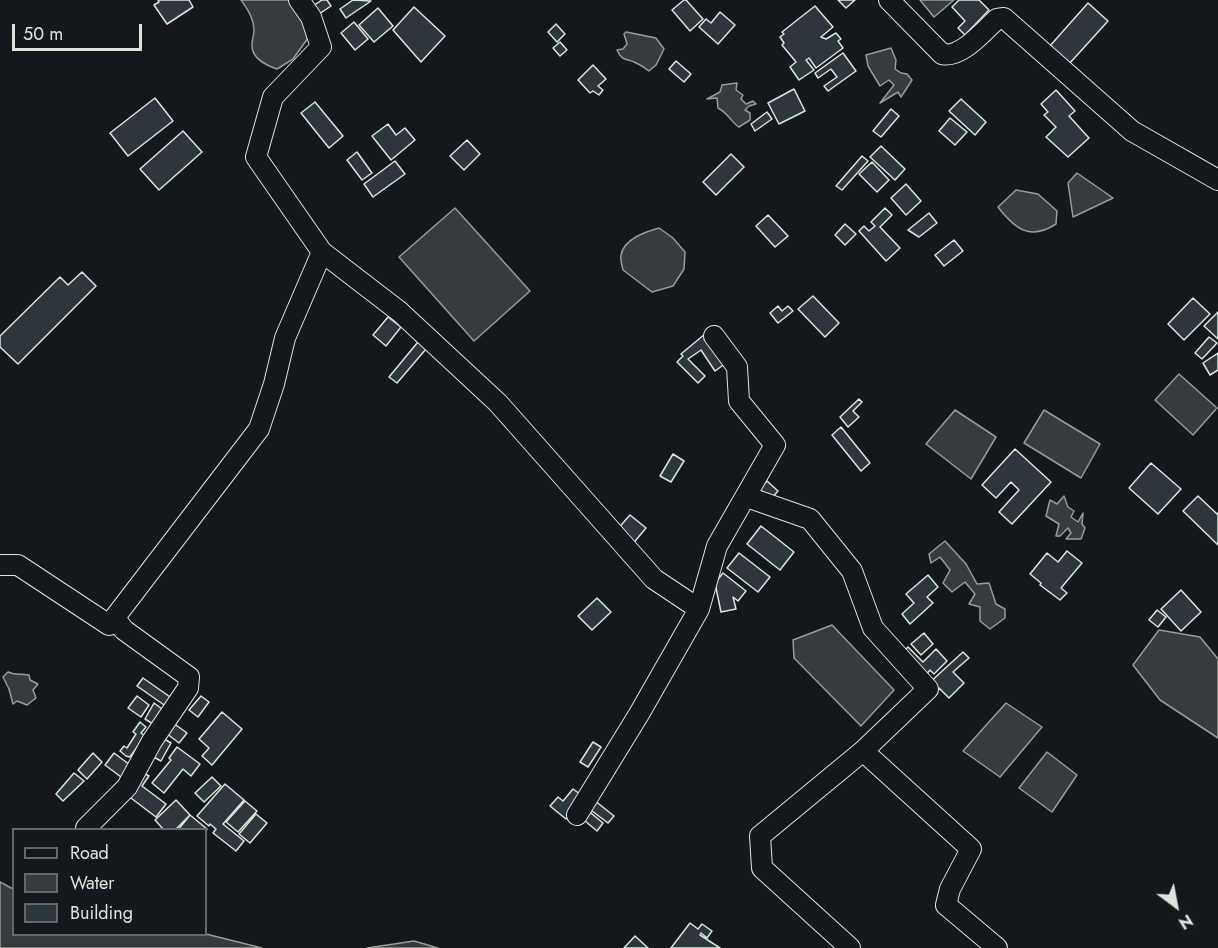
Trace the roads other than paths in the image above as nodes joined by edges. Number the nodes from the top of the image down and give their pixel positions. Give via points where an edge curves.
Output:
1 (299, 0) edge
2 (889, 0) edge
3 (1218, 180) edge
4 (322, 252) junction
5 (714, 336) dead end
6 (747, 497) junction
7 (0, 565) edge
8 (699, 609) junction
9 (115, 618) junction
10 (863, 751) junction
11 (577, 815) dead end
12 (87, 828) edge
13 (850, 948) edge
14 (997, 948) edge

1 - 4 street via 311,18 321,47 273,97 256,157
2 - 3 street via 942,54 950,56 961,51 997,18 1004,18 1132,131
4 - 8 street via 400,312 498,403 654,579
4 - 9 street via 285,338 259,429
5 - 6 street via 737,367 739,401 775,445
6 - 8 street via 717,546
6 - 10 street via 810,519 852,571 873,628 928,689
7 - 9 street via 18,565 110,625
8 - 11 street
9 - 12 street via 124,630 189,677 188,688 127,787
10 - 13 street via 760,836 762,868
10 - 14 street via 971,849 946,905

